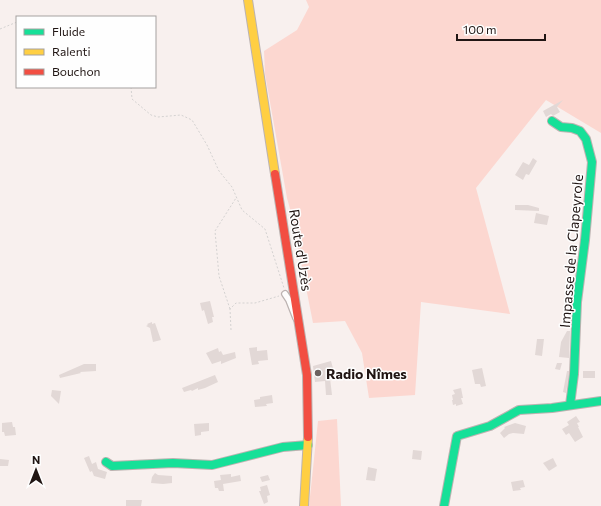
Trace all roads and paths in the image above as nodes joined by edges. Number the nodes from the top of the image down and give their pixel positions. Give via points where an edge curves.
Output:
1 (248, 0) edge
2 (16, 22) edge
3 (0, 29) edge
4 (131, 88) edge
5 (552, 121) dead end
6 (236, 197) junction
7 (286, 294) junction
8 (230, 309) junction
9 (300, 325) junction
10 (231, 330) dead end
11 (600, 404) edge
12 (570, 405) junction
13 (308, 445) junction
14 (106, 462) dead end
15 (304, 506) edge
16 (444, 506) edge

1 - 9 street, Route d'Uzès
2 - 3 path
4 - 6 path via 132,99 151,115 181,115 192,120
5 - 12 street, Impasse de la Clapeyrole via 561,127 580,131 586,139 592,162 577,302
6 - 7 path via 242,210 265,229
6 - 8 path via 214,231 219,276
7 - 8 path via 261,302 236,303
7 - 9 street
8 - 10 path
9 - 13 street, Route d'Uzès via 309,393
11 - 12 street
12 - 16 street via 519,410 490,426 457,436
13 - 14 street via 283,447 212,465 173,463 112,466
13 - 15 street, Route d'Uzès

